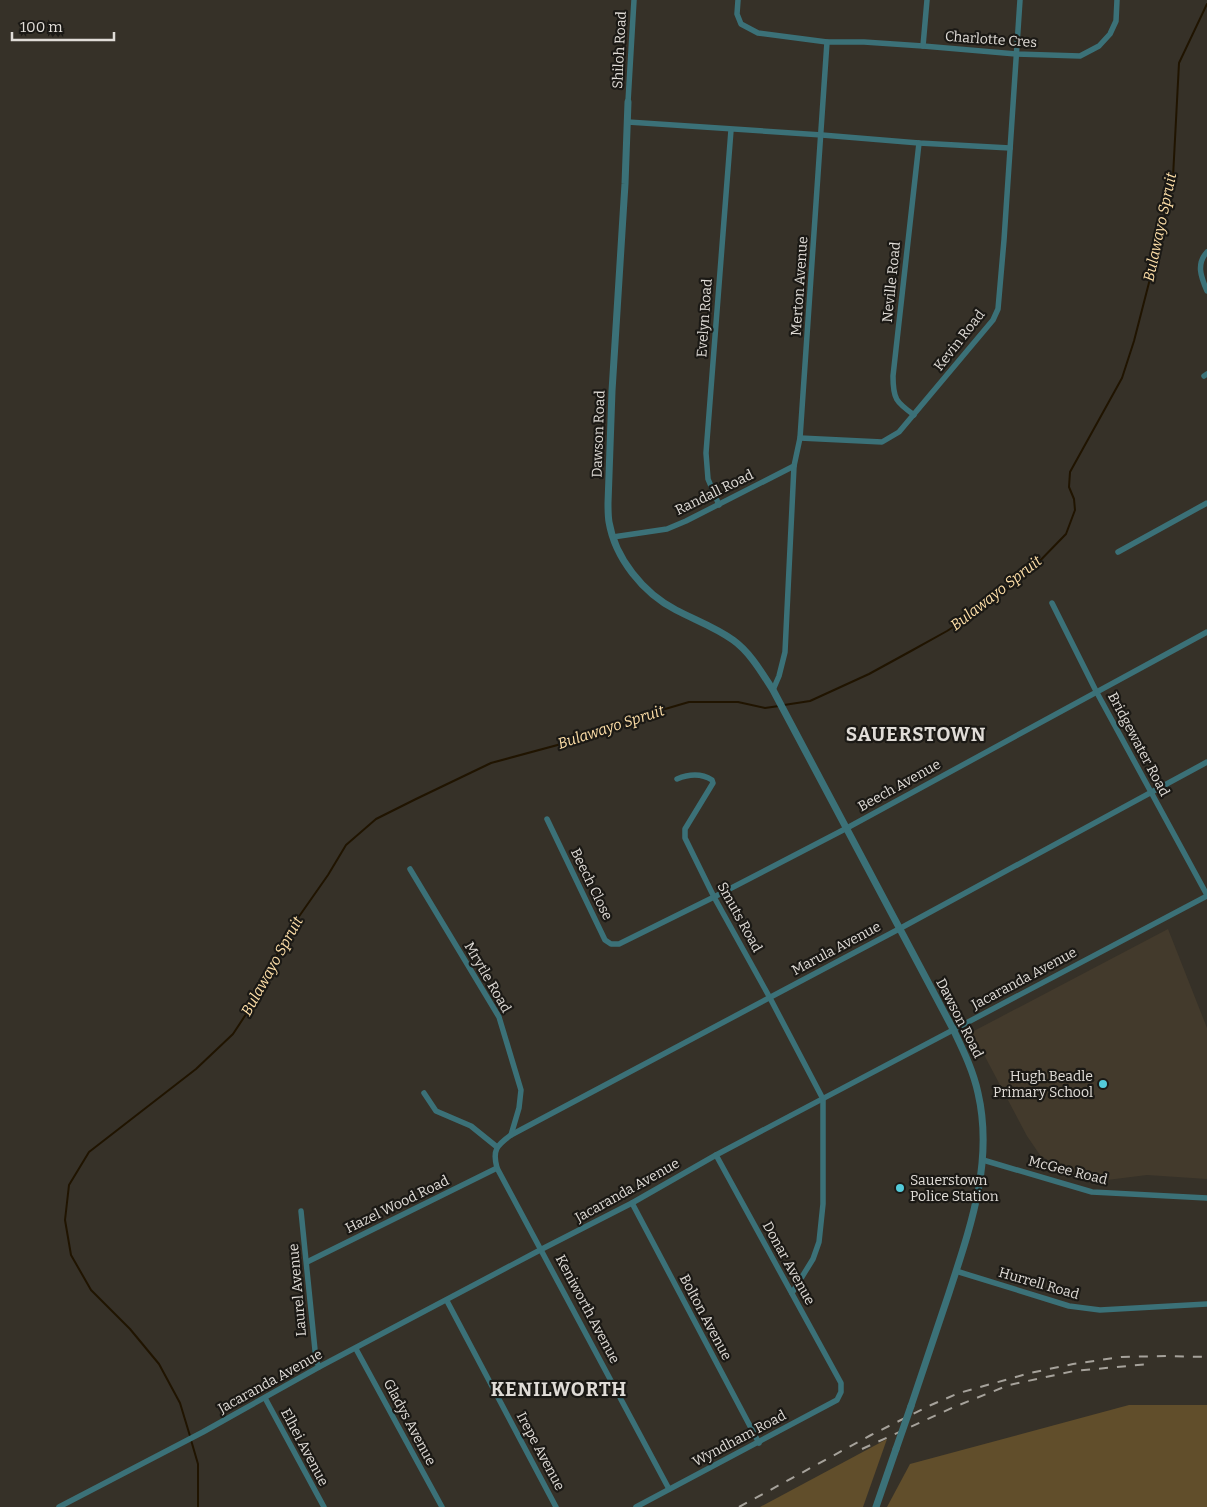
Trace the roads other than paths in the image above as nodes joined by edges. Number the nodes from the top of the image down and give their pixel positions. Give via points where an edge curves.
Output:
1 (634, 0) edge
2 (738, 0) edge
3 (927, 0) edge
4 (1020, 0) edge
5 (1117, 0) edge
6 (827, 42) junction
7 (923, 46) junction
8 (1016, 54) junction
9 (628, 102) joint
10 (628, 122) junction
11 (731, 130) junction
12 (822, 135) junction
13 (919, 143) junction
14 (1010, 148) junction
15 (1207, 252) edge
16 (1207, 291) edge
17 (914, 416) junction
18 (800, 438) junction
19 (794, 466) junction
20 (1207, 503) edge
21 (719, 505) junction
22 (613, 537) junction
23 (1118, 552) dead end
24 (1052, 602) dead end
25 (1207, 632) edge
26 (773, 691) junction
27 (1096, 691) junction
28 (1207, 762) edge
29 (677, 779) dead end
30 (1150, 792) junction
31 (547, 819) dead end
32 (847, 828) junction
33 (410, 869) dead end
34 (1207, 895) edge
35 (714, 897) junction
36 (899, 929) junction
37 (626, 941) joint
38 (770, 998) junction
39 (953, 1029) junction
40 (424, 1093) dead end
41 (823, 1099) junction
42 (512, 1135) junction
43 (497, 1148) junction
44 (716, 1155) junction
45 (983, 1160) junction
46 (497, 1168) junction
47 (1207, 1198) edge
48 (632, 1203) junction
49 (301, 1211) dead end
50 (542, 1249) junction
51 (307, 1262) junction
52 (956, 1271) junction
53 (792, 1293) junction
54 (447, 1301) junction
55 (1207, 1304) edge
56 (356, 1349) junction
57 (319, 1368) junction
58 (841, 1383) joint
59 (265, 1398) junction
60 (759, 1443) junction
61 (669, 1489) junction
62 (59, 1507) edge
63 (324, 1507) edge
64 (442, 1507) edge
65 (556, 1507) edge
66 (636, 1507) edge
67 (876, 1507) edge

1 - 9 street, Shiloh Road
2 - 6 street, Charlotte Cres via 741,24 758,33
3 - 7 street
4 - 8 street, Kevin Road
5 - 8 street, Charlotte Cres via 1113,29 1091,51 1080,56
6 - 7 street, Charlotte Cres
6 - 12 street
7 - 8 street, Charlotte Cres
8 - 14 street, Kevin Road
9 - 10 street, Dawson Road
10 - 11 street
10 - 22 street, Dawson Road via 610,428 608,503
11 - 12 street
11 - 21 street, Evelyn Road via 706,453 708,479
12 - 13 street
12 - 18 street, Merton Avenue
13 - 14 street
13 - 17 street, Neville Road via 893,376 898,404
14 - 17 street, Kevin Road via 998,309 988,328
15 - 16 street via 1200,274
17 - 18 street, Kevin Road via 899,432 882,442
18 - 19 street
19 - 21 street, Randall Road
19 - 26 street via 785,652
20 - 23 street
21 - 22 street, Randall Road via 667,529
22 - 26 street, Dawson Road via 620,554 650,593 674,610 735,641 751,657
24 - 27 street, Bridgewater Road
25 - 27 street, Beech Avenue
26 - 32 street, Dawson Road
27 - 30 street, Bridgewater Road
27 - 32 street, Beech Avenue
28 - 30 street, Marula Avenue
29 - 35 street, Smuts Road via 698,775 713,781 684,834
30 - 34 street, Bridgewater Road
30 - 36 street, Marula Avenue
31 - 37 street, Beech Close via 605,940 611,944
32 - 35 street, Beech Avenue
32 - 36 street, Dawson Road
33 - 42 street, Mrytle Road via 499,1017 521,1090
34 - 39 street, Jacaranda Avenue
35 - 37 street, Beech Avenue
35 - 38 street, Smuts Road
36 - 38 street, Marula Avenue
36 - 39 street, Dawson Road
38 - 41 street, Smuts Road
38 - 42 street, Marula Avenue
39 - 41 street, Jacaranda Avenue
39 - 45 street, Dawson Road via 970,1064 978,1094
40 - 43 street via 436,1111 471,1126
41 - 44 street, Jacaranda Avenue
41 - 53 street via 819,1242 813,1259
42 - 43 street, Marula Avenue
43 - 46 street
44 - 48 street, Jacaranda Avenue
44 - 53 street, Donar Avenue
45 - 47 street, McGee Road via 1092,1192
45 - 52 street, Dawson Road via 978,1198
46 - 50 street, Keniworth Avenue
46 - 51 street, Hazel Wood Road
48 - 50 street, Jacaranda Avenue
48 - 60 street, Bolton Avenue
49 - 51 street, Laurel Avenue
50 - 54 street, Jacaranda Avenue
50 - 61 street, Keniworth Avenue
51 - 57 street, Laurel Avenue
52 - 55 street, Hurrell Road via 1084,1309
52 - 67 street, Dawson Road, bridge
53 - 58 street, Donar Avenue
54 - 56 street, Jacaranda Avenue
54 - 65 street, Irepe Avenue
56 - 57 street, Jacaranda Avenue
56 - 64 street, Gladys Avenue
57 - 59 street, Jacaranda Avenue
58 - 60 street, Wyndham Road via 841,1392 836,1400
59 - 62 street, Jacaranda Avenue
59 - 63 street, Elhei Avenue
60 - 61 street, Wyndham Road
61 - 66 street, Wyndham Road

